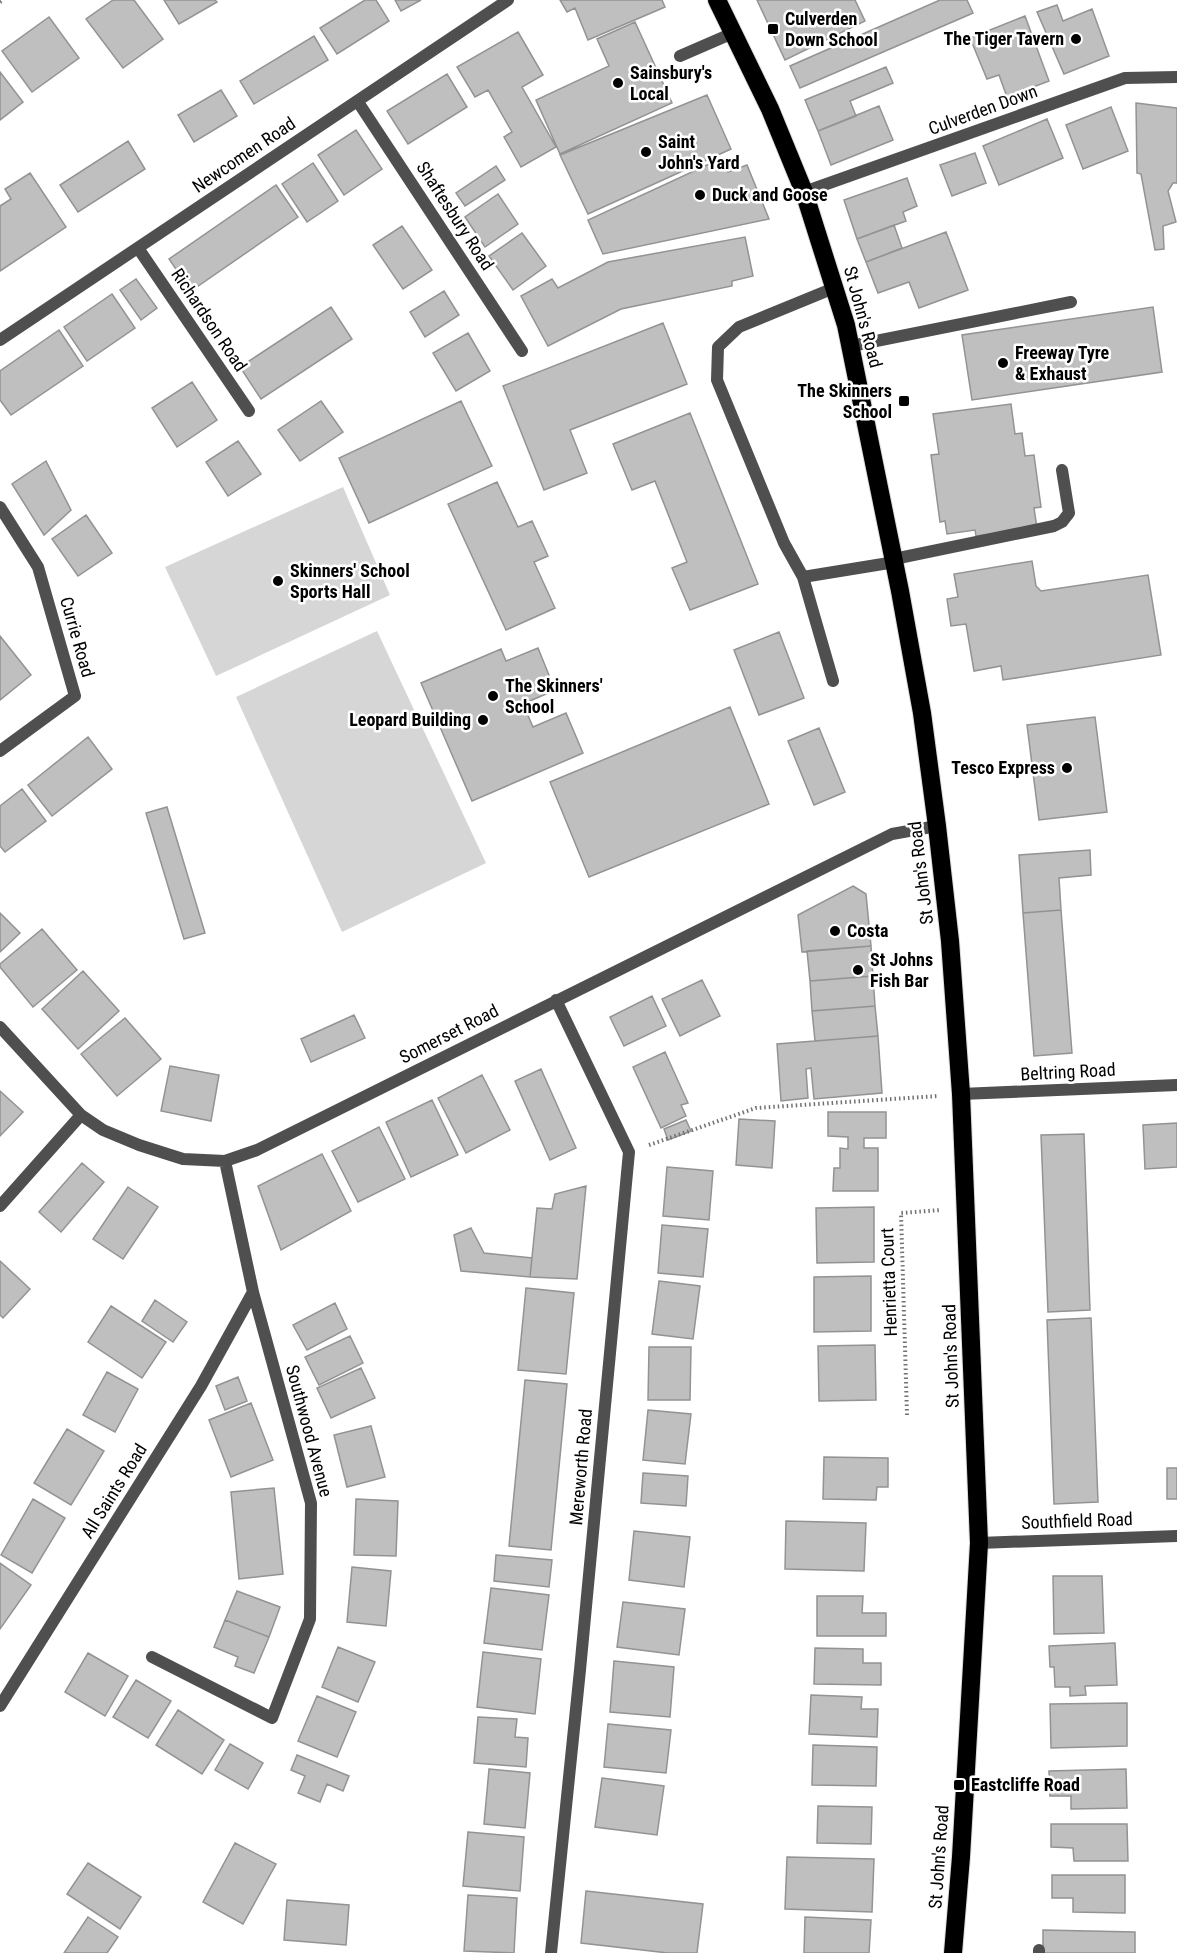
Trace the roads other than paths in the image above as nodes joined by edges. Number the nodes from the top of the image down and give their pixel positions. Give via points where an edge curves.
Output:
1 (508, 0) edge
2 (717, 0) edge
3 (733, 33) junction
4 (680, 56) dead end
5 (1177, 77) edge
6 (358, 102) junction
7 (804, 192) junction
8 (138, 248) junction
9 (834, 288) junction
10 (1071, 302) dead end
11 (0, 340) edge
12 (850, 346) junction
13 (522, 351) dead end
14 (249, 411) dead end
15 (1062, 470) dead end
16 (0, 507) edge
17 (894, 560) junction
18 (802, 577) junction
19 (833, 681) dead end
20 (0, 751) edge
21 (937, 826) junction
22 (556, 1000) junction
23 (0, 1027) edge
24 (1177, 1084) edge
25 (962, 1094) junction
26 (81, 1115) junction
27 (225, 1161) junction
28 (0, 1206) edge
29 (253, 1292) junction
30 (1177, 1536) edge
31 (979, 1543) junction
32 (152, 1657) dead end
33 (0, 1707) edge
34 (551, 1953) edge
35 (953, 1953) edge

1 - 6 street, Newcomen Road
2 - 3 highway, St John's Road
3 - 4 street
3 - 7 highway, St John's Road
5 - 7 street, Culverden Down via 1125,78
6 - 8 street, Newcomen Road
6 - 13 street, Shaftesbury Road
7 - 9 highway, St John's Road
8 - 11 street, Newcomen Road
8 - 14 street, Richardson Road
9 - 12 highway, St John's Road
9 - 18 street via 740,327 718,347 717,380 784,543
10 - 12 street
12 - 17 highway, St John's Road
15 - 17 street via 1069,513 1062,522
16 - 20 street, Currie Road via 38,567 75,696
17 - 18 street
17 - 21 highway, St John's Road via 922,713
18 - 19 street
21 - 22 street, Somerset Road via 892,834
21 - 25 highway, St John's Road
22 - 27 street, Somerset Road via 257,1150
22 - 34 street, Mereworth Road via 629,1152
23 - 26 street, Somerset Road
24 - 25 street, Beltring Road
25 - 31 highway, St John's Road
26 - 27 street, Somerset Road via 103,1131 139,1145 183,1159
26 - 28 street
27 - 29 street, Southwood Avenue
29 - 32 street, Southwood Avenue via 312,1503 310,1619 272,1718
29 - 33 street, All Saints Road via 201,1386
30 - 31 street, Southfield Road
31 - 35 highway, St John's Road

